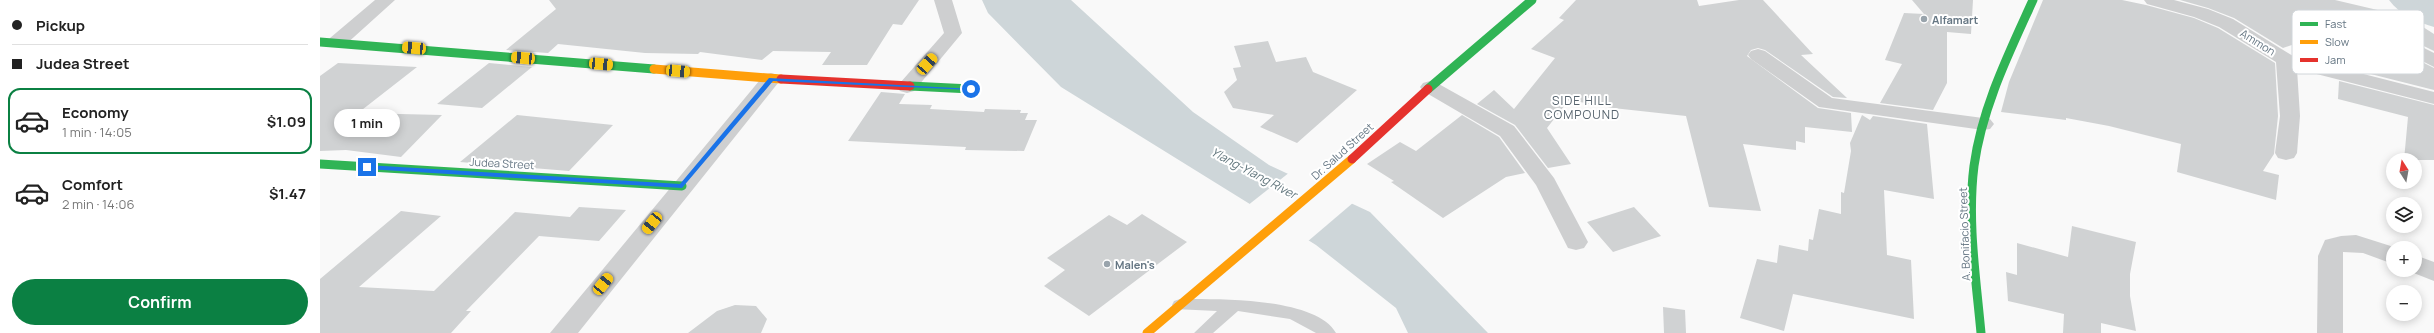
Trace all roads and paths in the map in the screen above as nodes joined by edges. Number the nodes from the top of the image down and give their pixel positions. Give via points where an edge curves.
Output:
1 (386, 0) edge
2 (943, 0) edge
3 (1532, 0) edge
4 (2033, 0) edge
5 (2153, 0) edge
6 (328, 42) edge
7 (1758, 55) dead end
8 (2424, 56) edge
9 (2286, 60) junction
10 (2434, 61) edge
11 (2292, 62) edge
12 (2341, 74) edge
13 (771, 79) junction
14 (907, 87) junction
15 (1430, 87) junction
16 (971, 89) dead end
17 (2434, 98) edge
18 (1983, 124) junction
19 (2286, 153) dead end
20 (320, 164) edge
21 (682, 186) junction
22 (1576, 242) dead end
23 (2386, 254) edge
24 (2422, 267) edge
25 (2434, 272) edge
26 (1180, 305) junction
27 (1234, 306) junction
28 (563, 333) edge
29 (1147, 333) edge
30 (1202, 333) edge
31 (1328, 333) edge
32 (1981, 333) edge
33 (2330, 333) edge

1 - 6 street
2 - 14 street via 953,33
3 - 15 main road, Dr. Salud Street
4 - 18 main road, A. Bonifacio Street via 1992,93
5 - 9 street, Ammon via 2201,13 2226,23
6 - 13 main road
7 - 18 street via 1826,103
8 - 10 street
9 - 11 street, Ammon
9 - 19 street via 2290,116
12 - 17 street, Ammon
13 - 14 main road
13 - 21 street
14 - 16 main road
15 - 22 street via 1507,131 1546,183
15 - 26 main road, Dr. Salud Street via 1336,174
18 - 32 main road, A. Bonifacio Street via 1974,166 1973,213
20 - 21 main road, Judea Street
21 - 28 street
23 - 33 street via 2357,244 2342,243 2333,246 2330,256
24 - 25 street
26 - 27 lane
26 - 29 main road, Dr. Salud Street
27 - 30 lane
27 - 31 lane via 1290,312 1315,322

